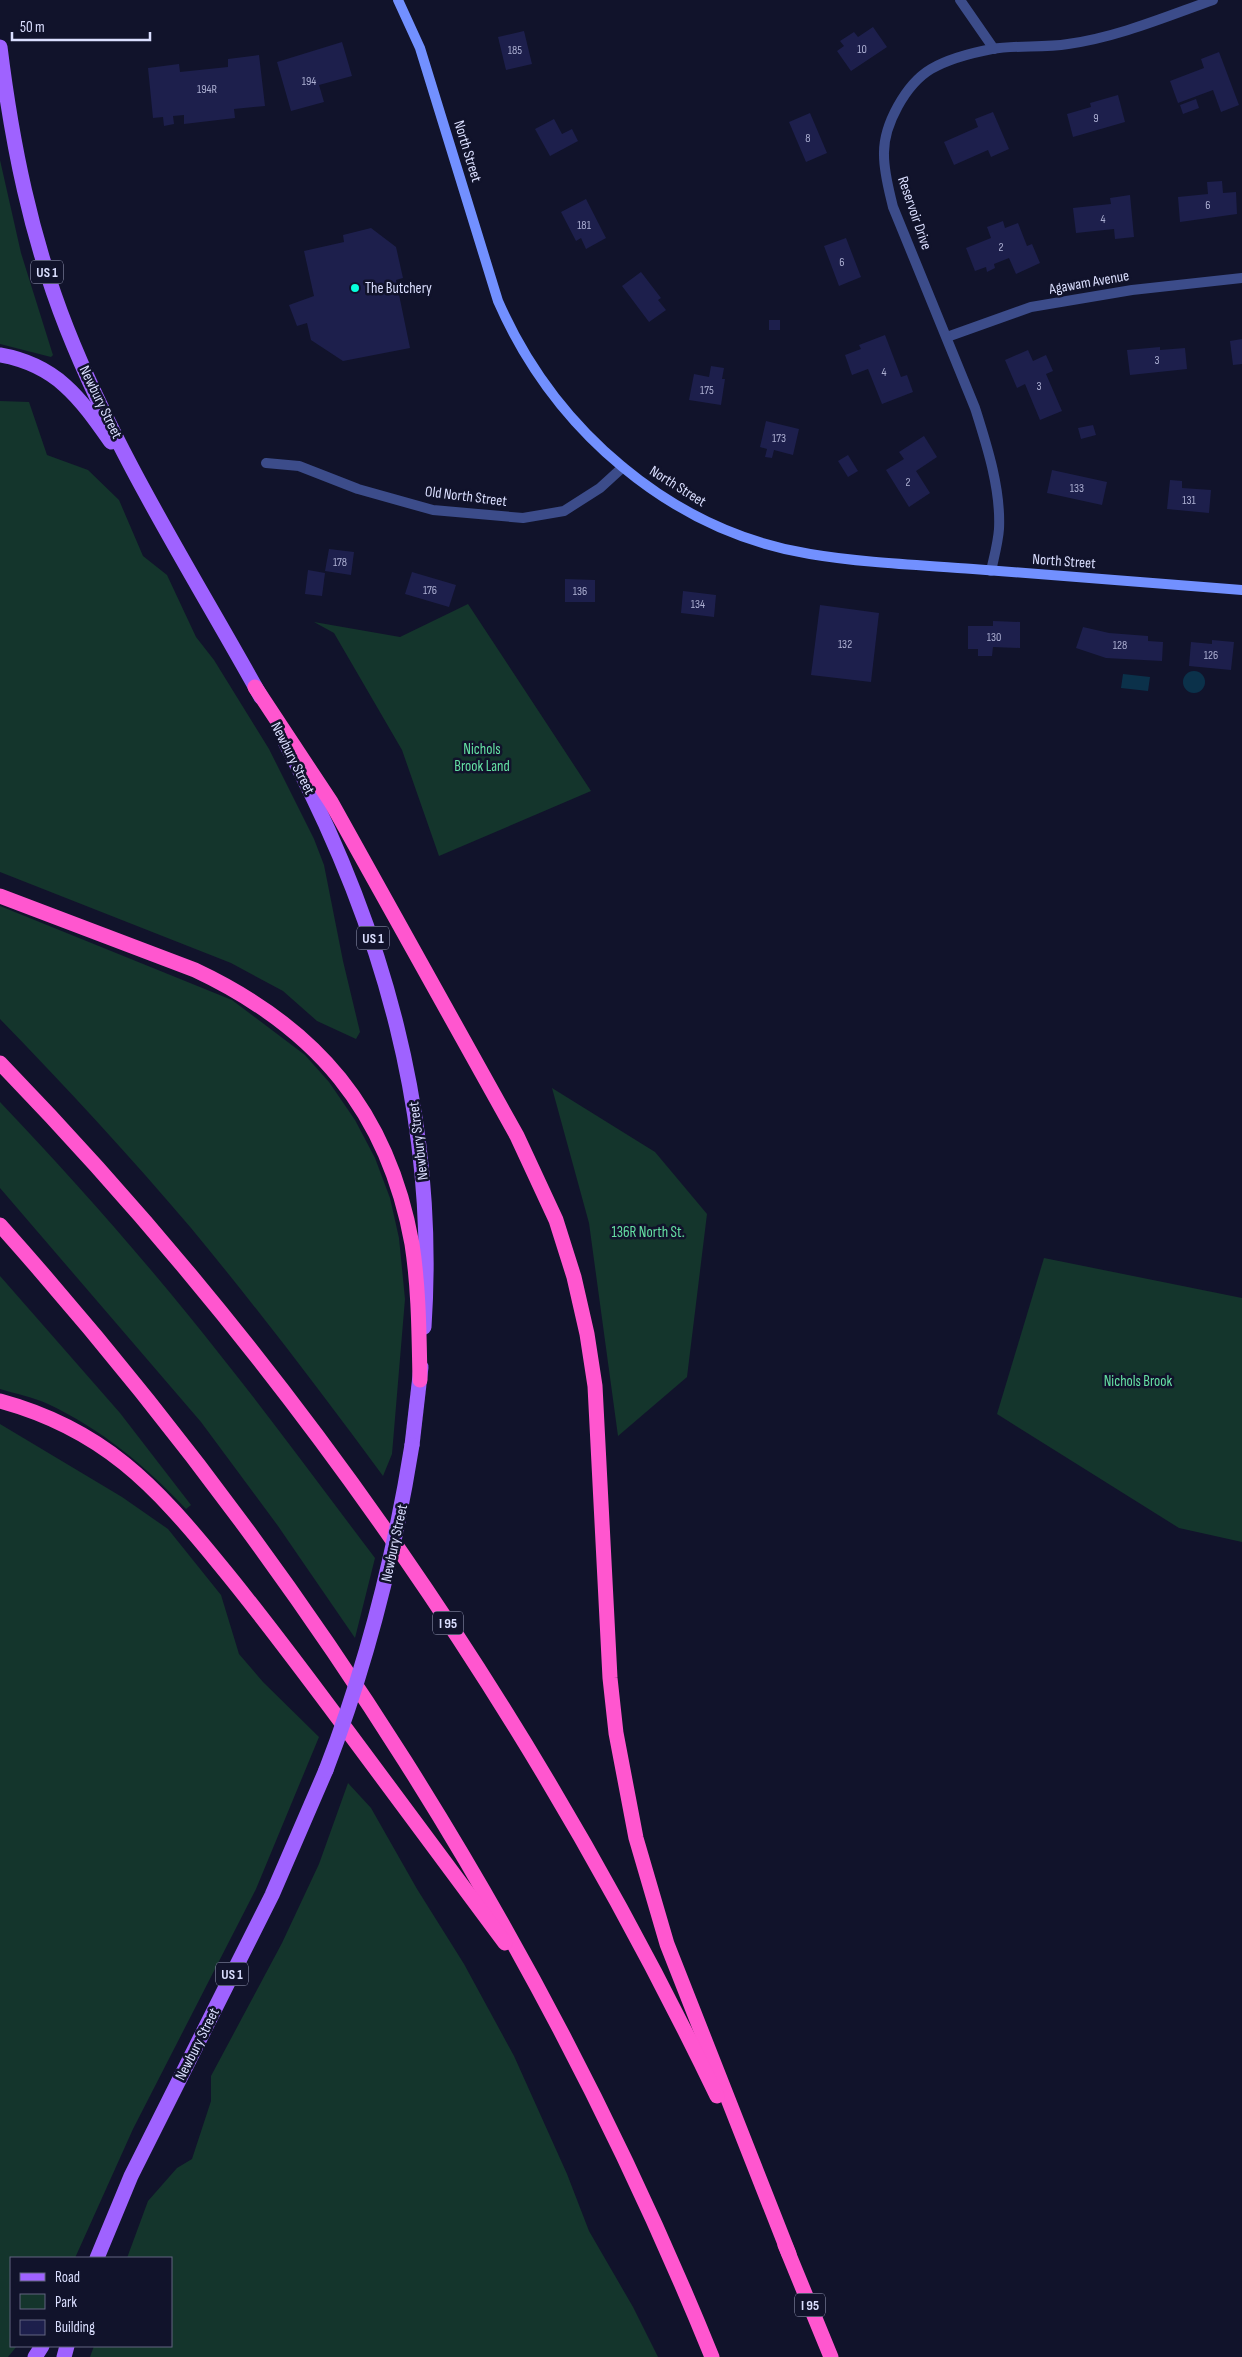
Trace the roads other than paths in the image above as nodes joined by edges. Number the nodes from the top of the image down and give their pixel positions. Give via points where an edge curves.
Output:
1 (398, 0) edge
2 (960, 0) edge
3 (1212, 0) edge
4 (0, 47) edge
5 (994, 49) junction
6 (1242, 278) edge
7 (947, 337) junction
8 (0, 355) edge
9 (266, 463) dead end
10 (623, 467) junction
11 (140, 482) junction
12 (991, 571) junction
13 (1242, 590) edge
14 (256, 687) junction
15 (0, 896) edge
16 (0, 1062) edge
17 (0, 1225) edge
18 (420, 1380) junction
19 (0, 1401) edge
20 (541, 1991) junction
21 (131, 2176) junction
22 (788, 2254) junction
23 (89, 2257) edge
24 (97, 2257) edge
25 (712, 2357) edge
26 (831, 2357) edge

1 - 10 street, North Street via 420,48 498,301 512,332 566,412 593,442
2 - 5 street
3 - 5 street, Reservoir Drive via 1106,37 1067,44
4 - 11 main road, Newbury Street / US 1 via 15,151 42,259 82,364
5 - 7 street, Reservoir Drive via 957,56 930,69 898,105 888,126 884,153 893,207
6 - 7 street, Agawam Avenue via 1132,290 1031,308
7 - 12 street, Reservoir Drive via 978,415 998,502 999,530
8 - 11 main road via 30,363 62,382 87,408
9 - 10 street, Old North Street via 299,466 358,489 433,510 523,518 564,511 600,488
10 - 12 street, North Street via 653,492 687,513 767,544 810,554
11 - 14 main road, Newbury Street / US 1
12 - 13 street, North Street
14 - 18 main road, Newbury Street / US 1 via 347,872 375,946 402,1039 418,1131 424,1209 426,1300
14 - 22 highway via 331,802 510,1123 544,1192 565,1248 585,1324 595,1386 610,1678 616,1733 636,1838 667,1944
15 - 18 highway via 195,970 223,984 281,1020 342,1080 388,1157 406,1215 418,1296
16 - 22 highway, I 95 via 120,1192 249,1348 381,1524 455,1634 533,1757 638,1939 727,2116
17 - 20 highway via 81,1317 167,1423 290,1588 440,1814
18 - 21 main road, Newbury Street / US 1, bridge via 395,1542 350,1707 272,1895
19 - 20 highway via 39,1414 90,1440 137,1473 178,1512 271,1628
20 - 25 highway via 636,2180
21 - 23 main road
21 - 24 main road, Newbury Street / US 1
22 - 26 highway, I 95

